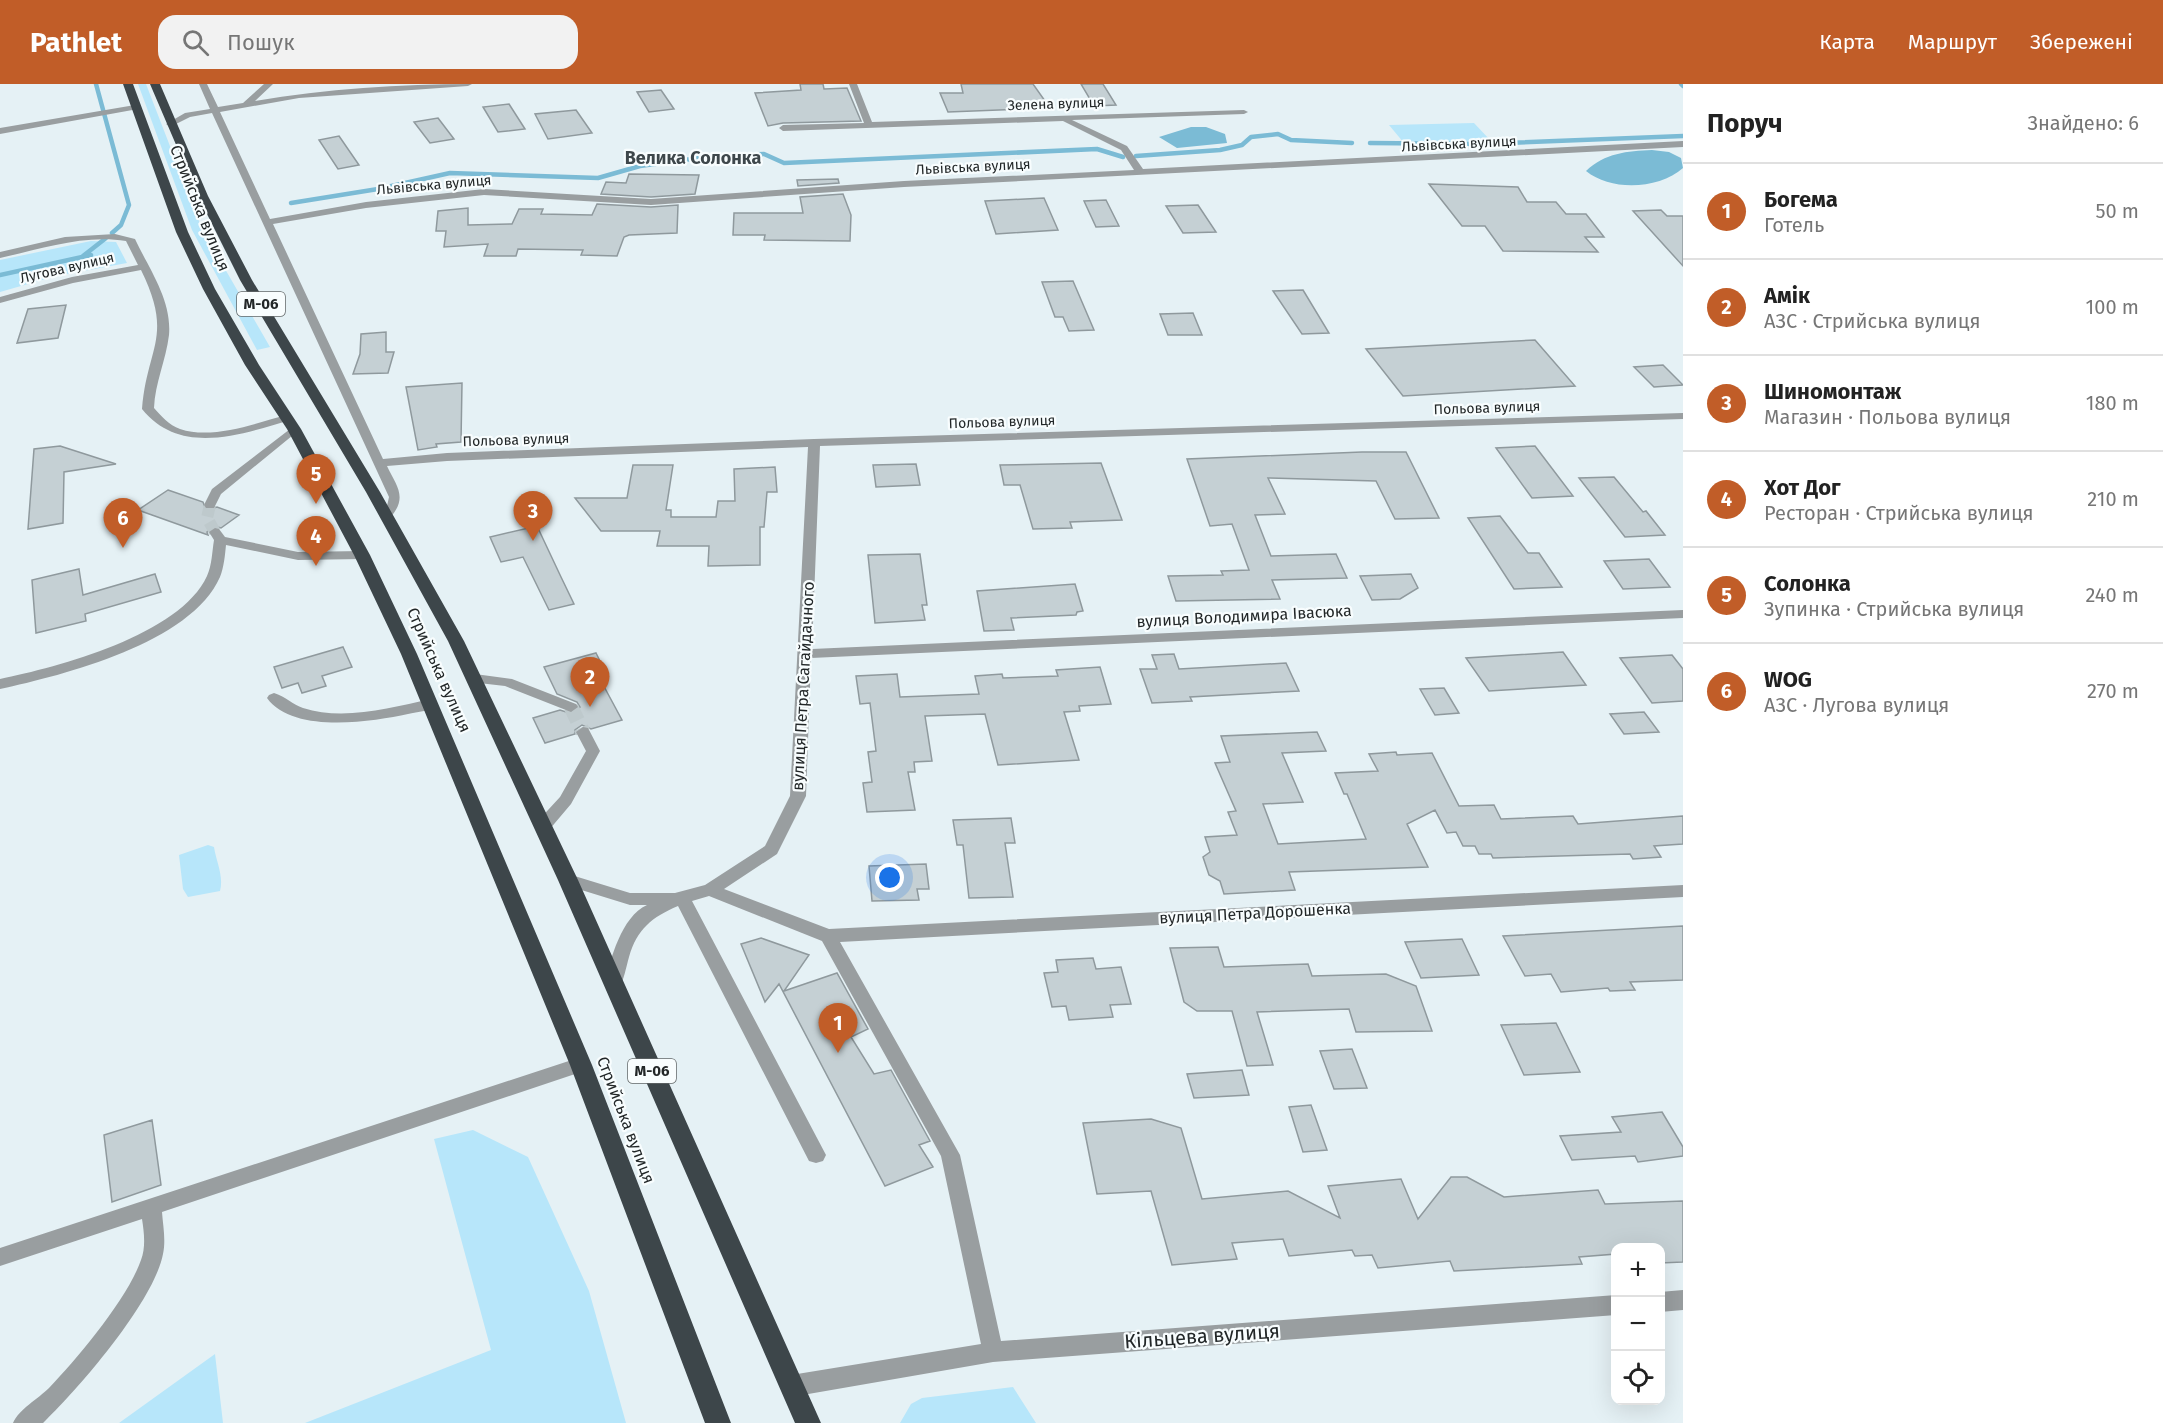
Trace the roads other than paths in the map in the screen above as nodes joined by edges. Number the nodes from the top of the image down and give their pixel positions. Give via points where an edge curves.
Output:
1 (128, 84) edge
2 (155, 84) edge
3 (202, 84) edge
4 (269, 84) edge
5 (468, 84) edge
6 (853, 84) edge
7 (246, 105) junction
8 (135, 107) junction
9 (164, 108) junction
10 (214, 111) junction
11 (201, 112) junction
12 (1244, 112) dead end
13 (1056, 117) junction
14 (170, 124) junction
15 (869, 125) junction
16 (783, 128) dead end
17 (0, 131) edge
18 (1683, 144) edge
19 (1141, 173) junction
20 (267, 222) junction
21 (0, 255) edge
22 (142, 267) junction
23 (0, 300) edge
24 (1683, 416) edge
25 (291, 424) junction
26 (814, 443) junction
27 (380, 463) junction
28 (210, 505) dead end
29 (386, 515) junction
30 (362, 555) junction
31 (1683, 614) edge
32 (806, 654) junction
33 (475, 679) junction
34 (0, 684) edge
35 (274, 698) dead end
36 (430, 704) junction
37 (571, 707) tunnel mouth
38 (583, 732) tunnel mouth
39 (543, 826) junction
40 (568, 880) junction
41 (710, 890) junction
42 (1683, 891) edge
43 (682, 897) junction
44 (828, 936) junction
45 (613, 984) junction
46 (581, 1065) junction
47 (816, 1155) dead end
48 (151, 1207) junction
49 (0, 1257) edge
50 (1683, 1300) edge
51 (1665, 1302) edge
52 (1611, 1305) edge
53 (993, 1352) junction
54 (792, 1386) junction
55 (712, 1416) edge
56 (24, 1423) edge
57 (808, 1423) edge
58 (820, 1423) edge

1 - 8 highway, Стрийська вулиця / М-06
2 - 9 highway, Стрийська вулиця / М-06
3 - 10 street
4 - 7 street
5 - 7 street via 308,96
6 - 15 street
7 - 10 street
8 - 17 street
8 - 25 highway, Стрийська вулиця / М-06 via 182,232 209,289
9 - 11 street
9 - 14 highway, Стрийська вулиця / М-06
10 - 11 street
10 - 20 street
11 - 14 street
12 - 13 street, Зелена вулиця
13 - 15 street, Зелена вулиця
13 - 19 street via 1124,148
14 - 29 highway, Стрийська вулиця / М-06 via 246,280
15 - 16 street, Зелена вулиця
18 - 19 street, Львівська вулиця
19 - 20 street, Львівська вулиця via 904,184 651,202 484,192 366,205
20 - 27 street
21 - 22 street, Лугова вулиця via 114,235 130,239
22 - 23 street, Лугова вулиця via 72,280
22 - 25 street, Лугова вулиця via 160,302 164,328 148,391 148,409 177,432 217,434
24 - 26 street, Польова вулиця
25 - 28 street via 216,492
25 - 30 highway, Стрийська вулиця / М-06
26 - 27 street, Польова вулиця
26 - 32 street, вулиця Петра Сагайдачного
27 - 29 street via 395,497
29 - 33 highway, Стрийська вулиця / М-06
30 - 34 street via 298,556 218,536 213,578 197,602 152,631 97,658
30 - 36 highway, Стрийська вулиця / М-06
31 - 32 street, вулиця Володимира Івасюка
32 - 41 street, вулиця Петра Сагайдачного via 798,796 771,850
33 - 37 street via 507,682
33 - 39 highway, Стрийська вулиця / М-06
35 - 36 street via 299,712 342,717 379,715
36 - 46 highway, Стрийська вулиця / М-06
38 - 39 street via 592,751 566,800
39 - 40 highway, Стрийська вулиця / М-06
40 - 43 street, вулиця Петра Сагайдачного via 630,899
40 - 45 highway, Стрийська вулиця / М-06
41 - 43 street, вулиця Петра Сагайдачного
41 - 44 street
42 - 44 street, вулиця Петра Дорошенка
43 - 45 street, вулиця Петра Сагайдачного via 649,911 634,928
43 - 47 street
44 - 53 street via 950,1155
45 - 54 highway, Стрийська вулиця / М-06
46 - 48 street
46 - 55 highway, Стрийська вулиця / М-06
48 - 49 street
48 - 56 street via 155,1242 141,1284 56,1398
50 - 51 street
52 - 53 street, Кільцева вулиця
53 - 54 street, Кільцева вулиця
54 - 57 highway, М-06
54 - 58 highway

